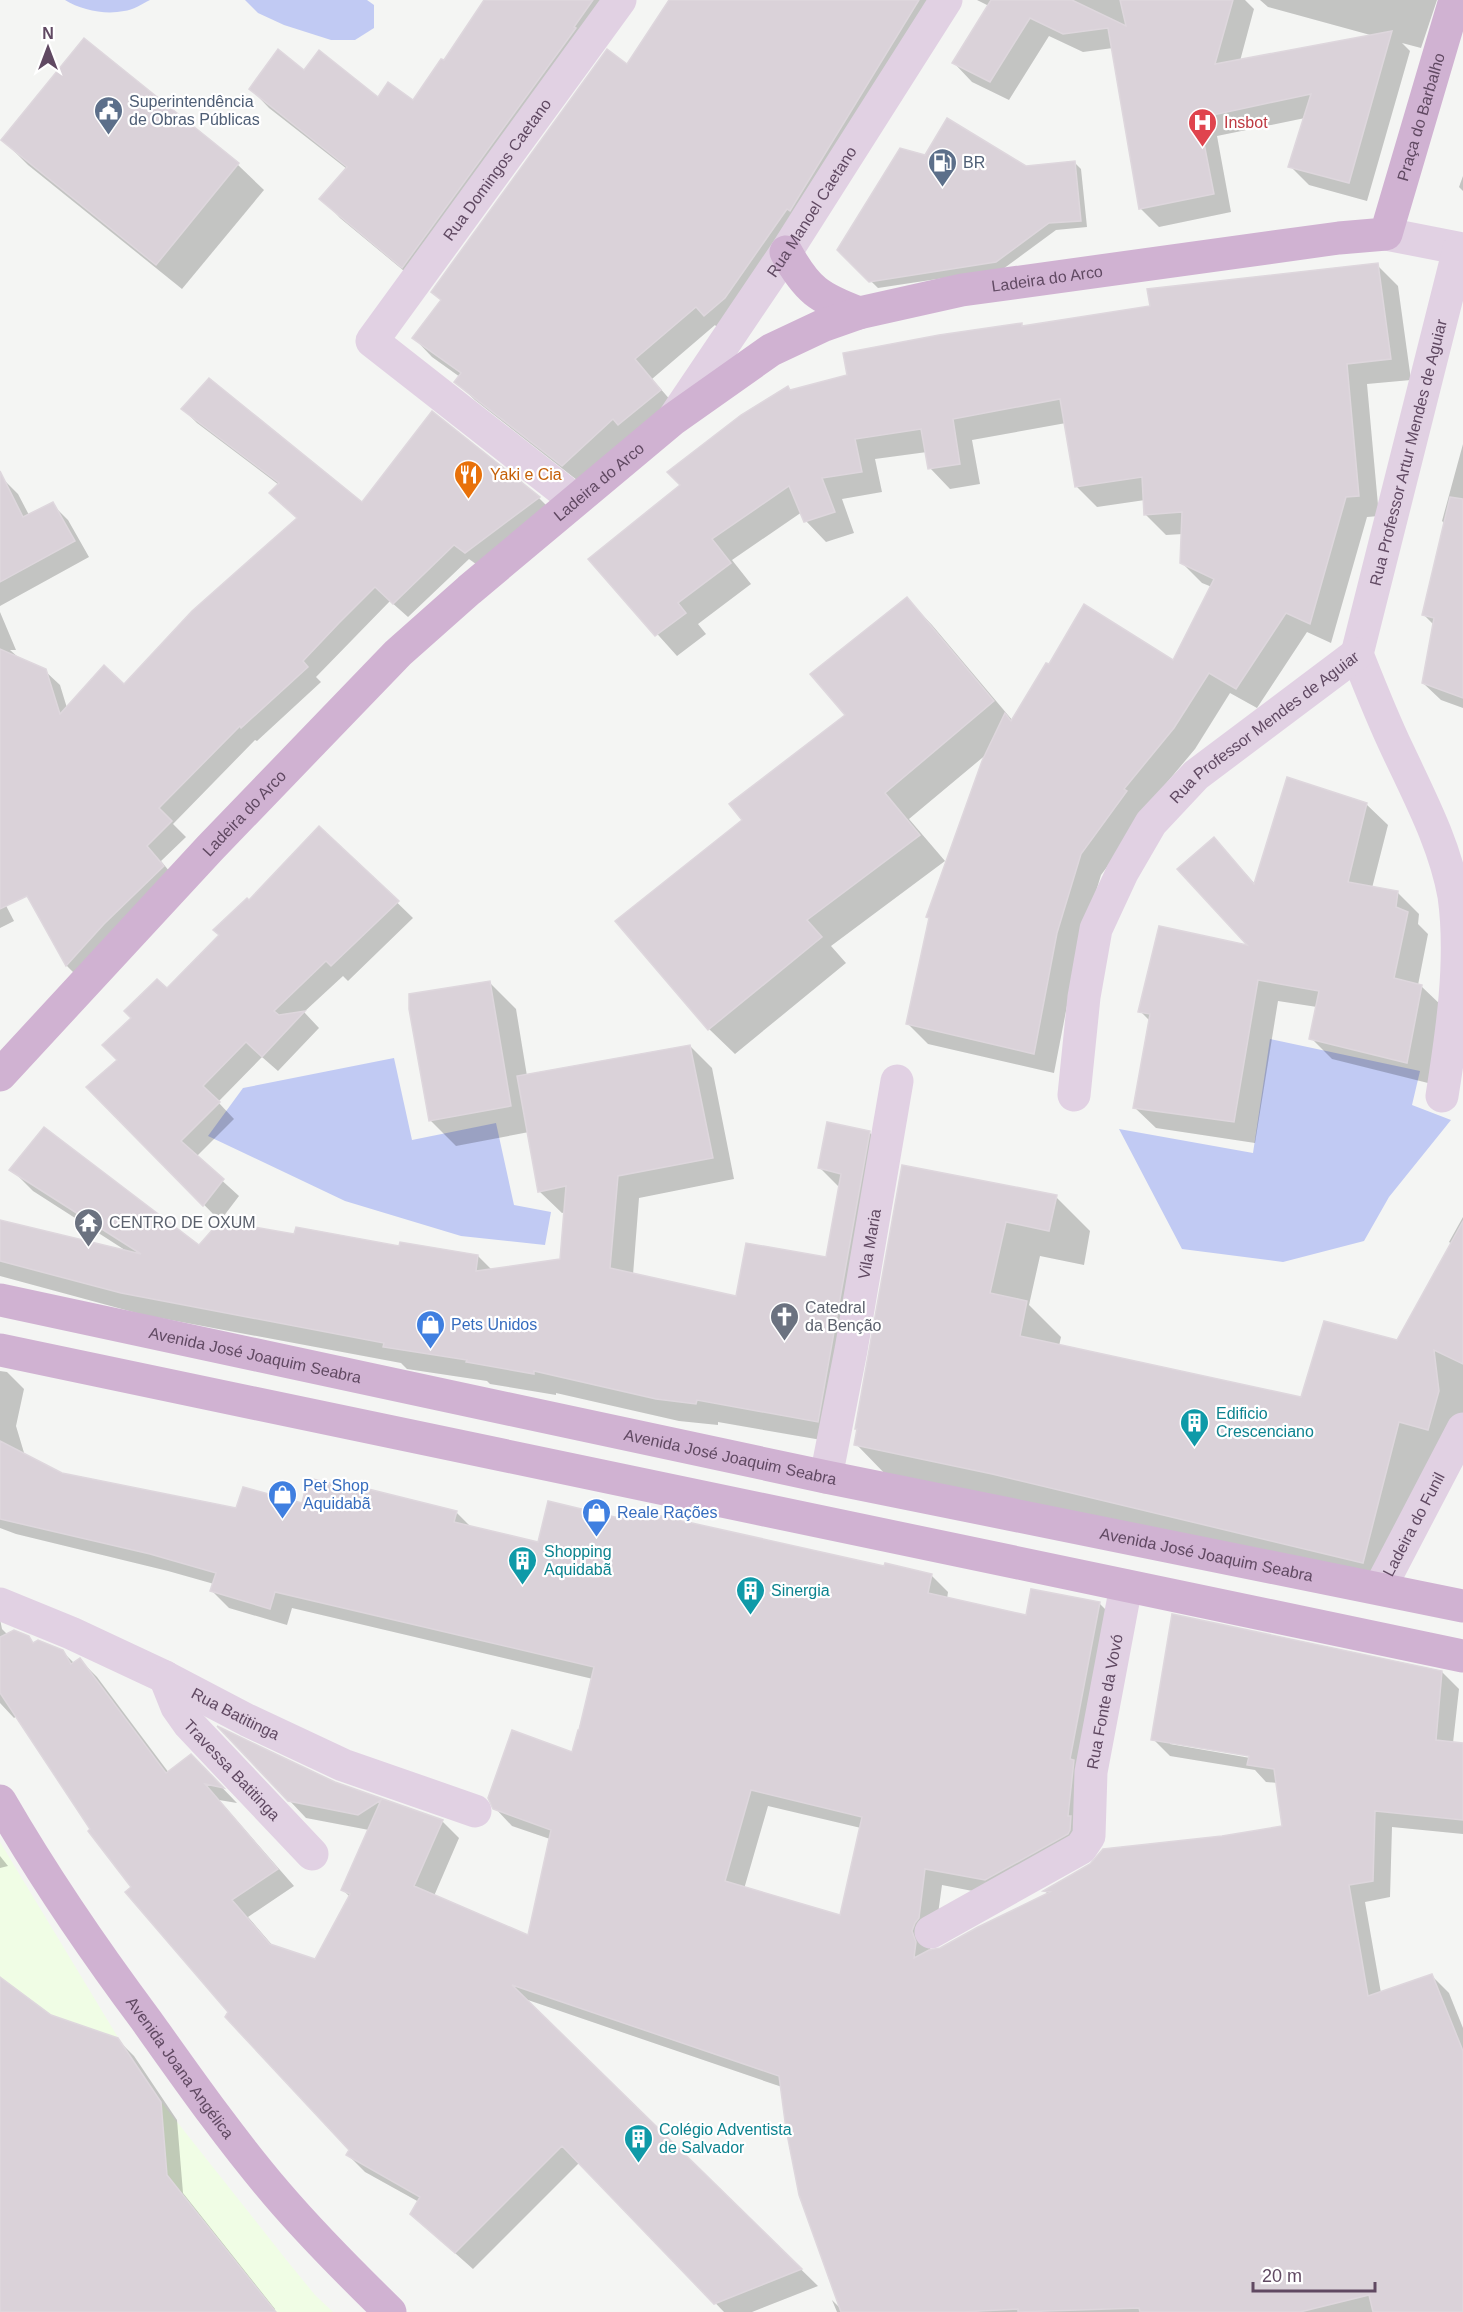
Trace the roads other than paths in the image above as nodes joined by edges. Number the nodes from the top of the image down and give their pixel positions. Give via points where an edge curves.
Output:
1 (620, 0) edge
2 (946, 0) edge
3 (1455, 0) edge
4 (1386, 234) junction
5 (1461, 249) edge
6 (786, 252) junction
7 (859, 313) junction
8 (672, 420) junction
9 (575, 500) junction
10 (1357, 654) junction
11 (0, 1075) edge
12 (897, 1081) dead end
13 (1074, 1095) dead end
14 (1442, 1096) dead end
15 (0, 1300) edge
16 (0, 1350) edge
17 (1463, 1429) edge
18 (826, 1477) junction
19 (1126, 1586) junction
20 (1380, 1588) junction
21 (0, 1604) edge
22 (1463, 1606) edge
23 (1463, 1656) edge
24 (165, 1677) junction
25 (0, 1801) edge
26 (475, 1811) dead end
27 (312, 1854) dead end
28 (932, 1932) dead end
29 (390, 2312) edge

1 - 9 street, Rua Domingos Caetano via 372,341
2 - 6 street, Rua Manoel Caetano
3 - 4 main road, Praça do Barbalho
4 - 5 street
4 - 7 main road, Ladeira do Arco via 962,290
5 - 10 street, Rua Professor Artur Mendes de Aguiar
6 - 7 main road via 798,275 812,290 831,303
6 - 8 street, Rua Manoel Caetano
7 - 8 main road, Ladeira do Arco via 771,350
8 - 9 main road, Ladeira do Arco
9 - 11 main road, Ladeira do Arco via 398,653
10 - 13 street, Rua Professor Mendes de Aguiar via 1196,775 1151,823 1096,929
10 - 14 street, Rua Professor Mendes de Aguiar via 1424,804 1455,897 1459,962
12 - 18 street, Vila Maria
15 - 18 main road, Avenida José Joaquim Seabra
16 - 19 main road
17 - 20 street, Ladeira do Funil
18 - 20 main road, Avenida José Joaquim Seabra
19 - 23 main road
19 - 28 street, Rua Fonte da Vovó via 1091,1772 1089,1836 1081,1848
20 - 22 main road, Avenida José Joaquim Seabra
21 - 24 street, Rua Batitinga
24 - 26 street, Rua Batitinga via 343,1765
24 - 27 street, Travessa Batitinga via 189,1724
25 - 29 main road, Avenida Joana Angélica via 102,1962 208,2106 277,2194

